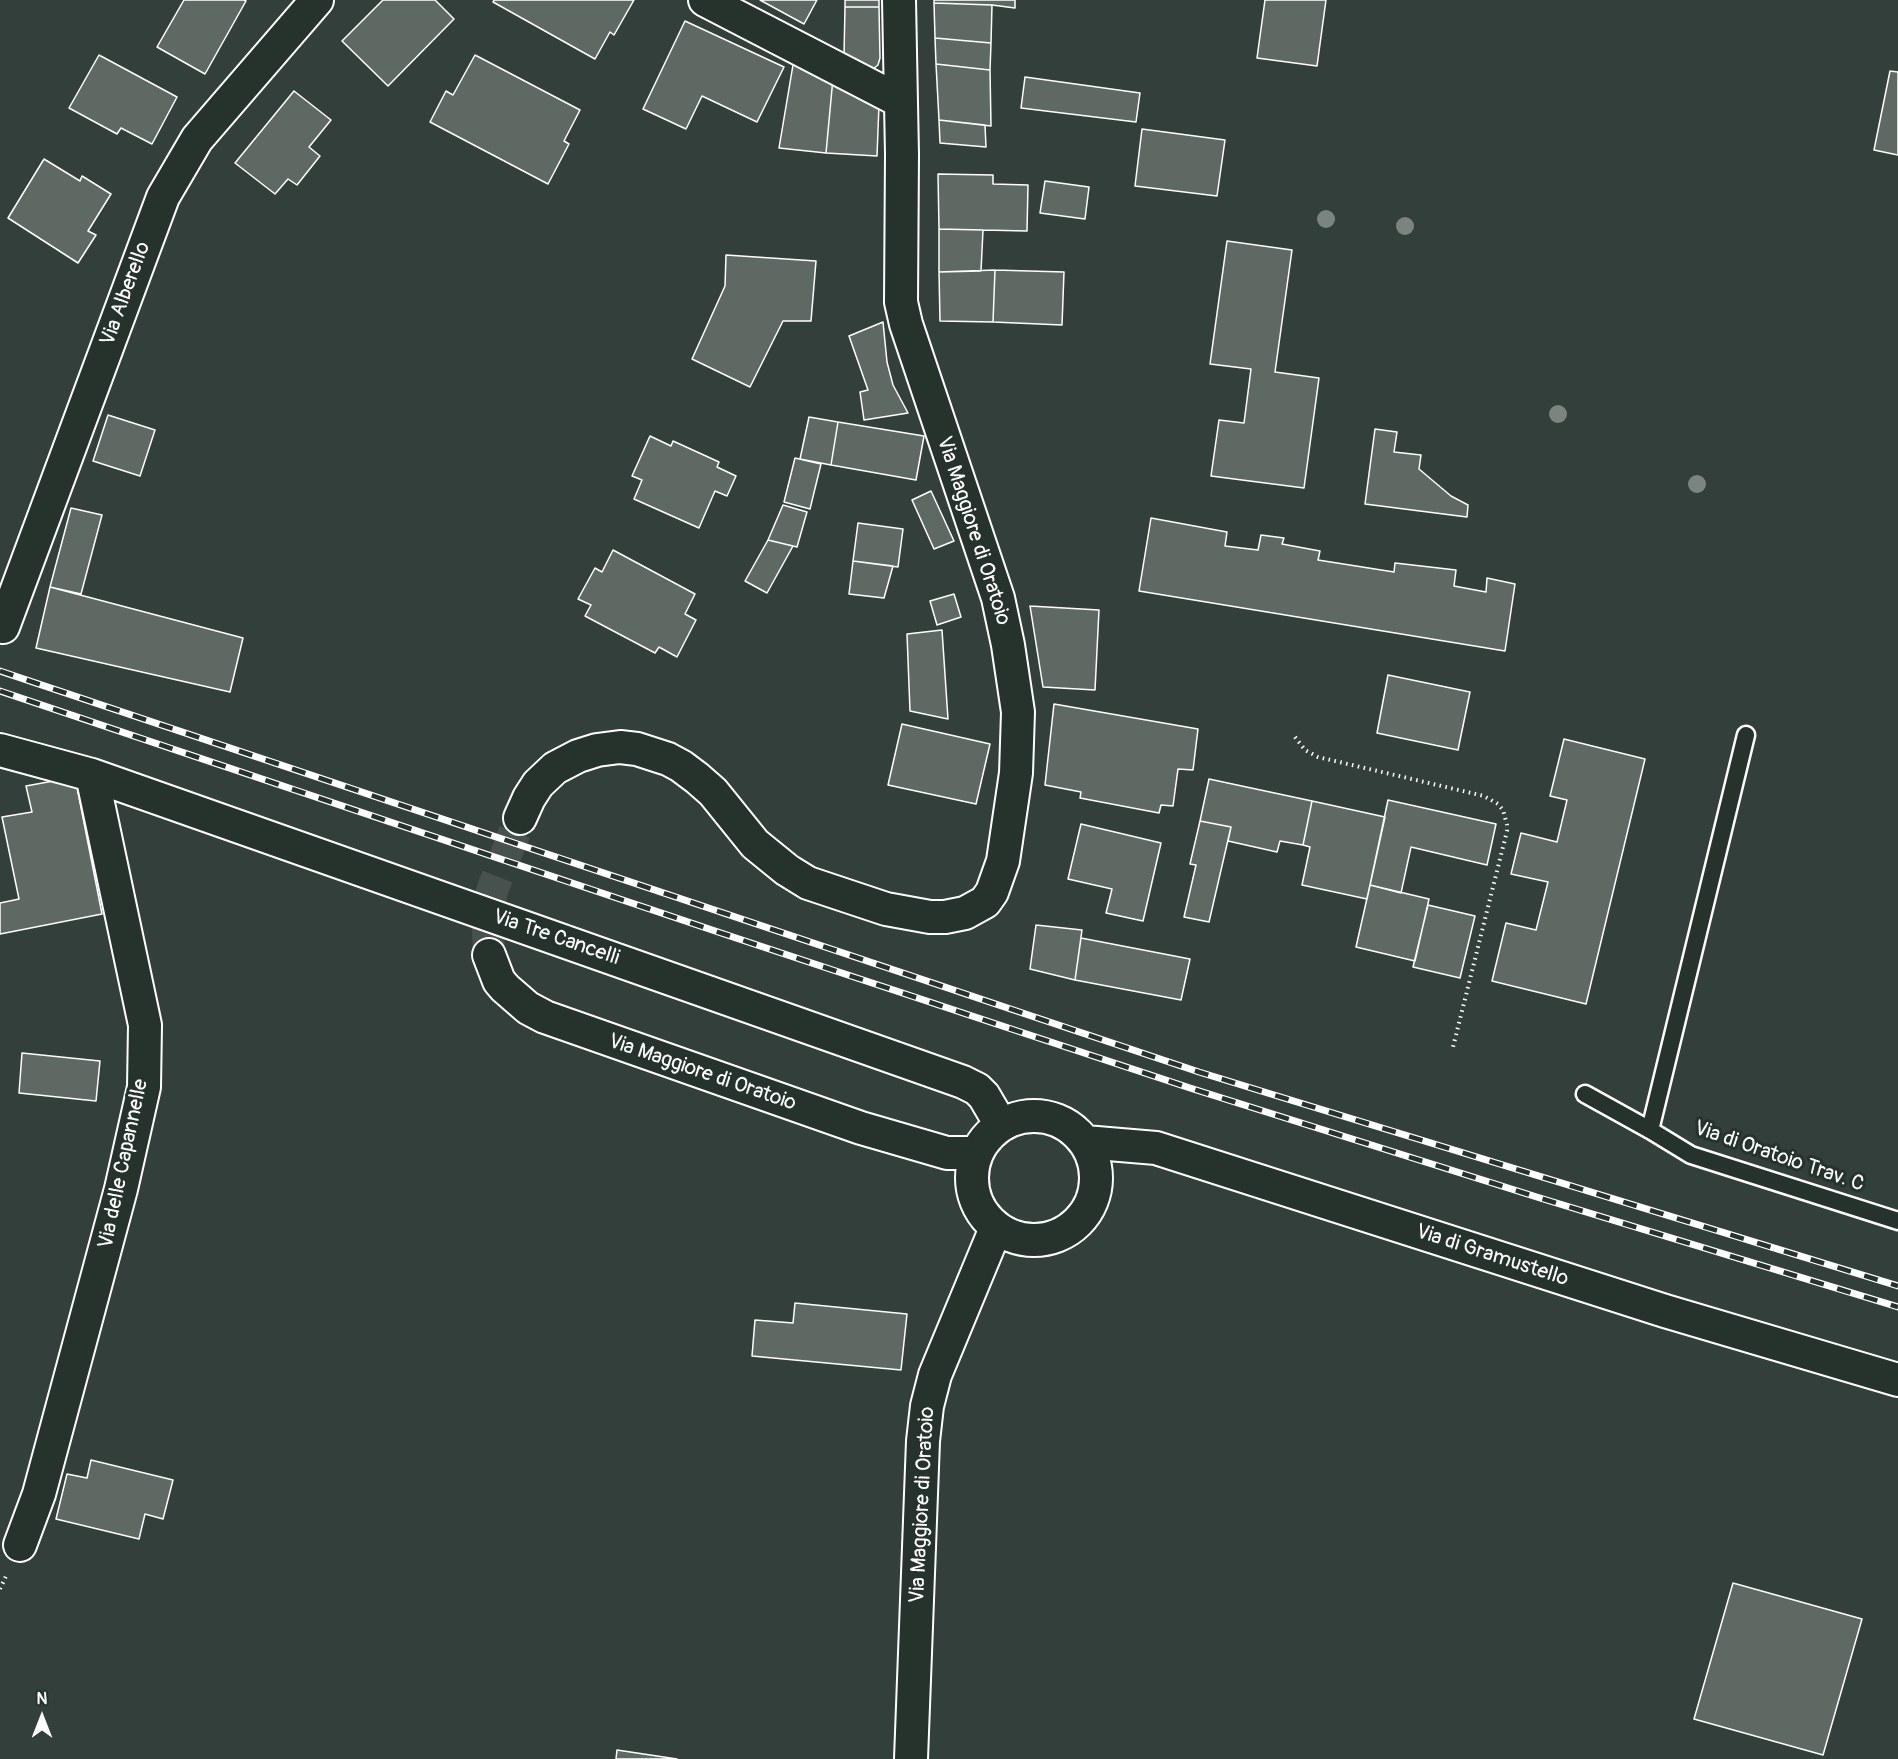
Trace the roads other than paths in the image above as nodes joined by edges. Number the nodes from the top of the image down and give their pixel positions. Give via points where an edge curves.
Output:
1 (317, 0) edge
2 (705, 0) edge
3 (899, 0) edge
4 (900, 101) junction
5 (3, 627) dead end
6 (1746, 735) dead end
7 (0, 750) edge
8 (92, 776) junction
9 (520, 818) tunnel mouth
10 (489, 955) tunnel mouth
11 (1585, 1094) dead end
12 (1001, 1125) junction
13 (1650, 1130) junction
14 (1085, 1142) junction
15 (977, 1153) junction
16 (1898, 1221) edge
17 (996, 1228) junction
18 (1898, 1380) edge
19 (20, 1545) dead end
20 (911, 1759) edge

1 - 5 street, Via Alberello via 197,139 163,197
2 - 4 street
3 - 4 street, Via Maggiore di Oratoio
4 - 9 street, Via Maggiore di Oratoio via 901,303 998,597 1016,692 1016,773 1003,861 992,892 985,902 964,913 930,917 886,909 808,883 755,844 697,778 668,759 637,749 597,750 555,768 538,784
6 - 13 lane
7 - 8 street
8 - 12 street, Via Tre Cancelli via 963,1082 984,1096
8 - 19 street, Via delle Capannelle via 146,1025 144,1087 121,1189 39,1494
10 - 15 street, Via Maggiore di Oratoio via 505,988 545,1017 861,1128 948,1153
11 - 13 lane, Via di Oratoio Trav. C
12 - 14 street via 1018,1118 1056,1119
12 - 15 street
13 - 16 lane, Via di Oratoio Trav. C via 1691,1155
14 - 17 street via 1094,1159 1096,1187 1085,1215 1071,1229 1053,1238 1033,1241
14 - 18 street, Via di Gramustello via 1156,1148 1665,1311
15 - 17 street via 972,1182 975,1200
17 - 20 street, Via Maggiore di Oratoio via 935,1375 927,1406

